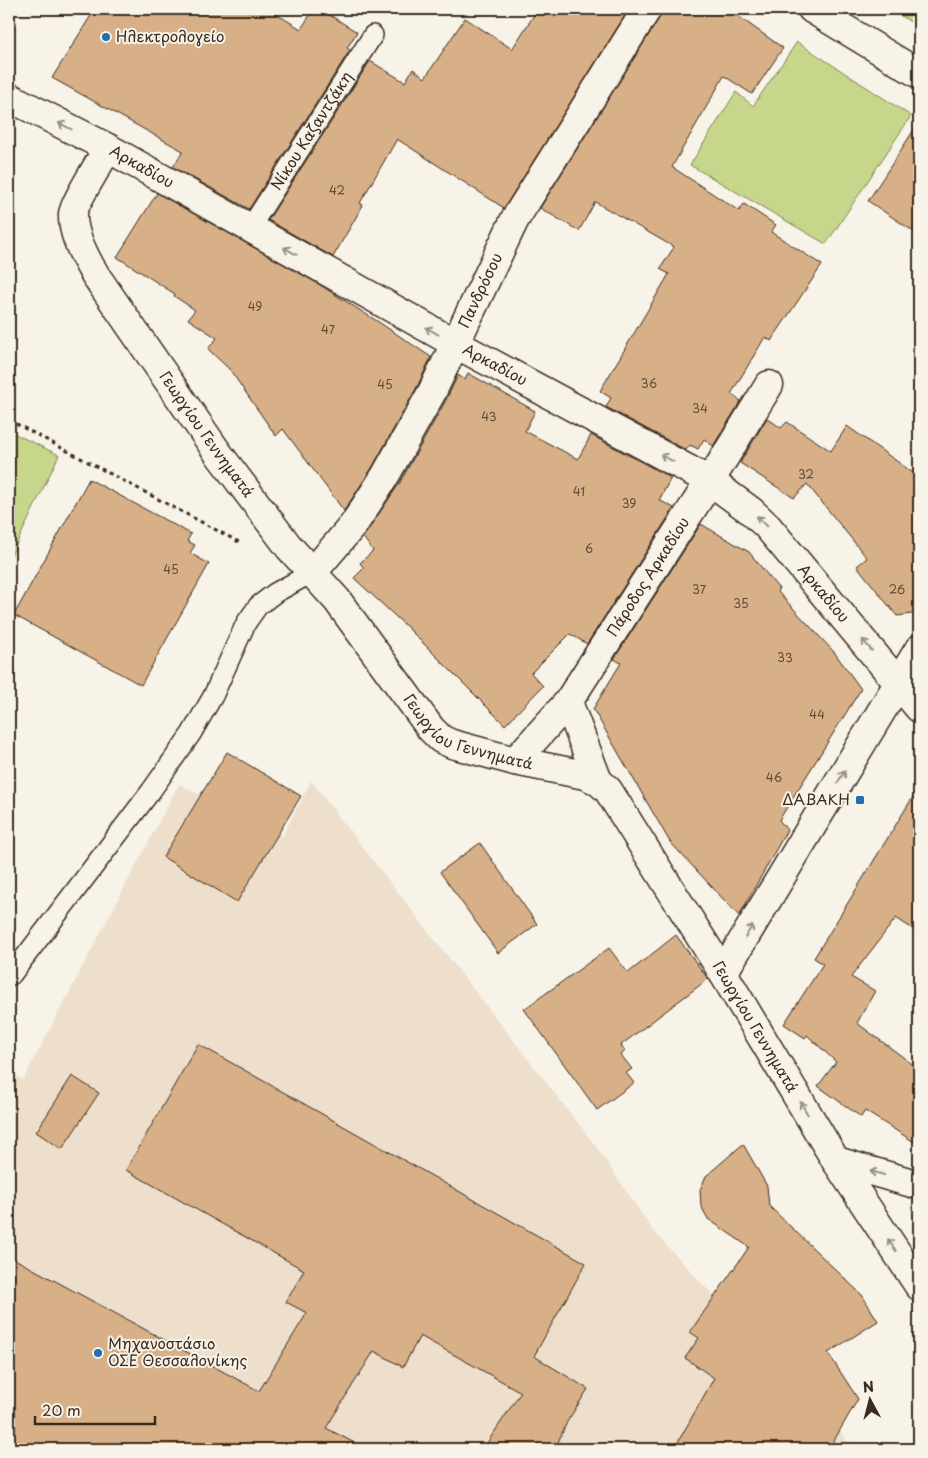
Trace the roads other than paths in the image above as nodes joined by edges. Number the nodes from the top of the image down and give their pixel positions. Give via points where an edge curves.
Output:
1 (647, 9) edge
2 (812, 9) edge
3 (373, 35) dead end
4 (919, 74) edge
5 (9, 97) edge
6 (108, 148) junction
7 (250, 228) junction
8 (456, 344) junction
9 (769, 385) dead end
10 (710, 482) junction
11 (313, 572) junction
12 (919, 649) edge
13 (898, 682) junction
14 (568, 702) junction
15 (919, 708) edge
16 (515, 761) junction
17 (598, 781) junction
18 (723, 973) junction
19 (9, 976) edge
20 (836, 1161) junction
21 (919, 1185) edge
22 (919, 1286) edge

1 - 8 street, Πανδρόσου via 515,219
2 - 4 street
3 - 7 lane, Νίκου Καζαντζάκη
6 -> 5 street, Αρκαδίου
6 - 7 street, Αρκαδίου
6 - 11 street, Γεωργίου Γεννηματά via 72,212 74,227 88,263 218,453 289,547
8 -> 7 street, Αρκαδίου
10 -> 8 street, Αρκαδίου
8 - 11 street, Πανδρόσου via 385,476 354,524
9 - 10 street, Πάροδος Αρκαδίου
13 -> 10 street, Αρκαδίου via 767,526 744,505
10 - 14 street, Πάροδος Αρκαδίου
11 - 16 street, Γεωργίου Γεννηματά via 441,739
11 - 19 lane via 258,606 246,622 213,696 191,734
12 - 13 street
13 - 15 street, Αρκαδίου
18 -> 13 street
14 - 16 street, Πάροδος Αρκαδίου
14 - 17 street
16 - 17 street, Γεωργίου Γεννηματά via 585,775
17 - 18 street, Γεωργίου Γεννηματά via 608,790
20 -> 18 street, Γεωργίου Γεννηματά
21 -> 20 street
22 -> 20 street, Γεωργίου Γεννηματά

